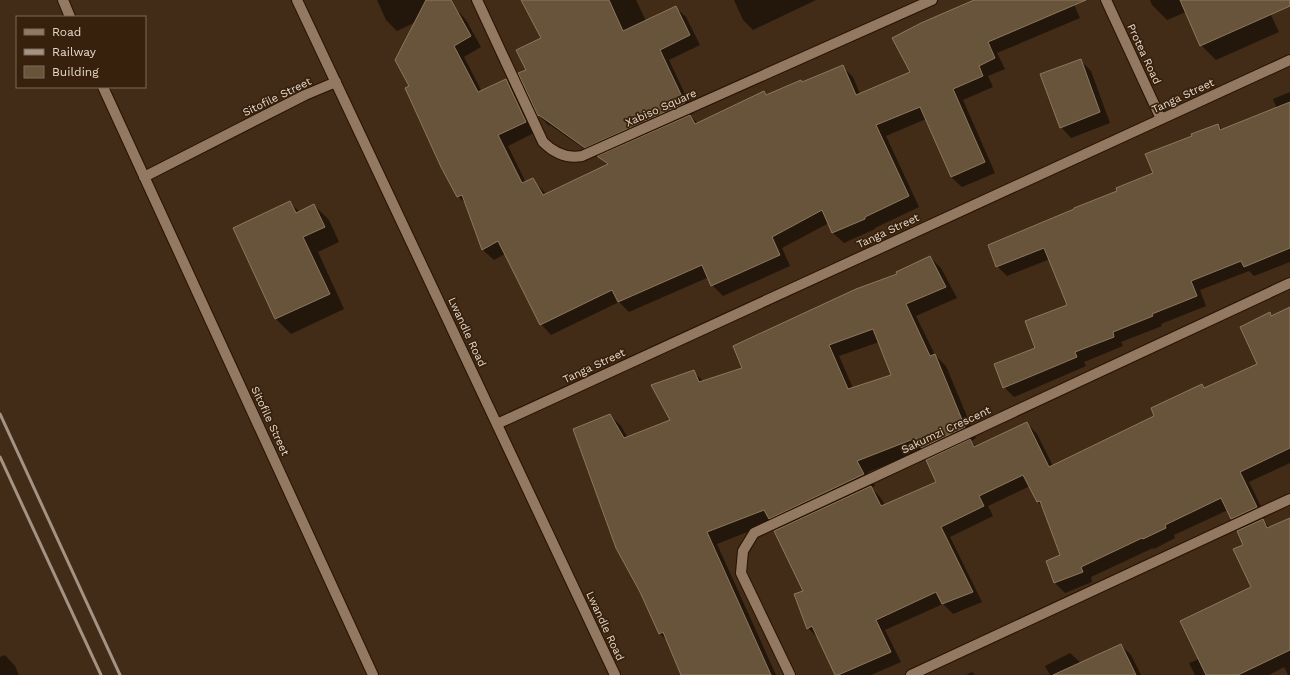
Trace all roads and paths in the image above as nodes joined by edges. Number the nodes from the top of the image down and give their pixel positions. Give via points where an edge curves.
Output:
1 (62, 0) edge
2 (298, 0) edge
3 (477, 0) edge
4 (932, 0) edge
5 (1106, 0) edge
6 (70, 16) edge
7 (1290, 60) edge
8 (336, 82) junction
9 (103, 88) edge
10 (1161, 119) junction
11 (144, 177) junction
12 (1290, 283) edge
13 (497, 424) junction
14 (1290, 499) edge
15 (373, 675) edge
16 (615, 675) edge
17 (790, 675) edge
18 (911, 675) edge

1 - 6 street
2 - 8 street, Lwandle Road
3 - 4 street, Xabiso Square via 542,142 560,154 576,157
5 - 10 street, Protea Road
7 - 10 street, Tanga Street
8 - 11 street, Sitofile Street via 305,95
8 - 13 street, Lwandle Road
9 - 11 street, Sitofile Street
10 - 13 street, Tanga Street
11 - 15 street, Sitofile Street
12 - 17 street, Sakumzi Crescent via 754,533 743,551 741,573
13 - 16 street, Lwandle Road
14 - 18 street

